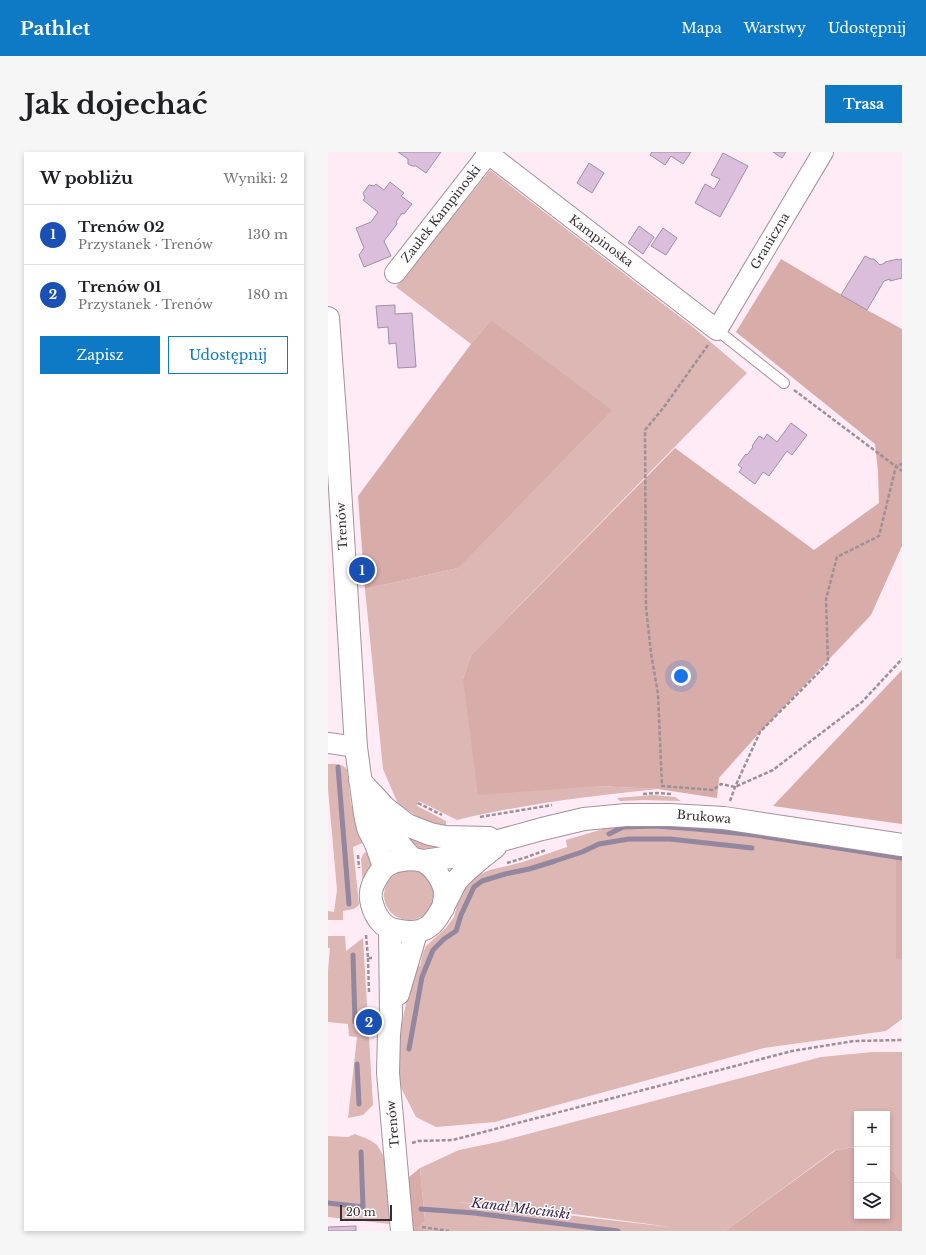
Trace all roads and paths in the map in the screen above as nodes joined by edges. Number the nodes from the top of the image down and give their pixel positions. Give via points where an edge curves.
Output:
1 (823, 152) edge
2 (497, 156) edge
3 (395, 273) dead end
4 (328, 318) edge
5 (717, 330) junction
6 (784, 383) joint
7 (902, 464) edge
8 (896, 466) junction
9 (902, 471) edge
10 (902, 658) edge
11 (328, 743) edge
12 (356, 747) junction
13 (360, 781) junction
14 (735, 787) junction
15 (418, 803) dead end
16 (730, 803) dead end
17 (444, 816) dead end
18 (507, 839) junction
19 (902, 845) edge
20 (551, 848) dead end
21 (418, 860) junction
22 (500, 864) dead end
23 (384, 867) junction
24 (443, 908) junction
25 (390, 929) junction
26 (416, 932) junction
27 (391, 1016) junction
28 (902, 1040) edge
29 (395, 1148) junction
30 (401, 1228) edge
31 (449, 1231) edge

1 - 5 street, Graniczna
2 - 3 street, Zaułek Kampinoski
2 - 5 street, Kampinoska
4 - 12 main road, Trenów
5 - 6 lane
5 - 14 path via 645,430 646,607 658,694 662,786 713,790 721,784
6 - 8 path
7 - 8 path
8 - 9 path
8 - 14 path via 879,536 837,557 826,599 828,663 760,732
10 - 14 path via 862,702 773,770
11 - 12 street
12 - 13 main road, Trenów
13 - 18 main road via 385,808 407,825 445,837
13 - 21 main road, Trenów via 393,837
13 - 23 main road, Trenów via 368,828
14 - 16 path
15 - 17 path
18 - 19 main road, Brukowa via 584,820 626,814 670,814 724,818
18 - 21 main road, Brukowa via 457,856
18 - 24 main road, Brukowa via 474,864 457,881
20 - 22 path
21 - 23 main road via 395,861
21 - 24 main road via 432,868 440,877 445,892
23 - 25 main road via 373,882 370,900 377,917
24 - 26 main road via 428,928
25 - 26 main road
25 - 27 main road, Trenów
26 - 27 main road, Trenów
27 - 29 main road, Trenów via 388,1073
28 - 29 path via 854,1041 792,1051 453,1140 418,1142
29 - 30 main road, Trenów
30 - 31 path

